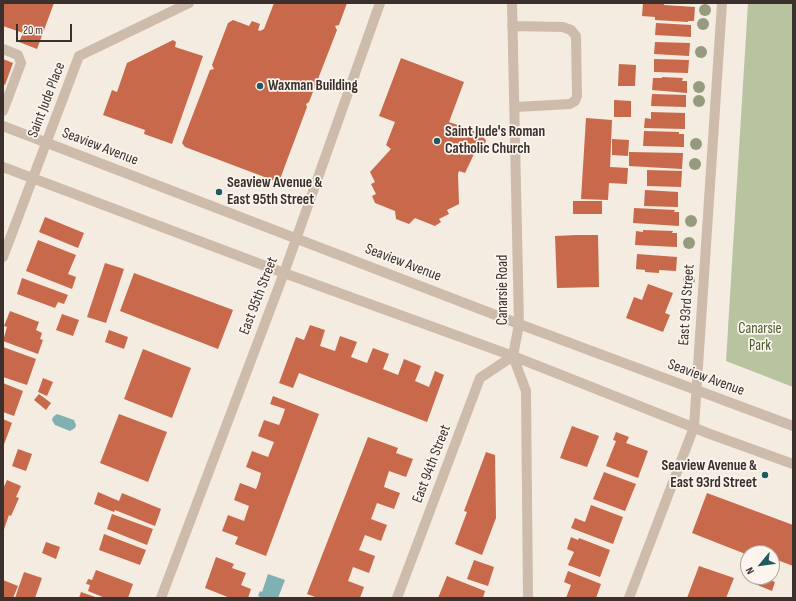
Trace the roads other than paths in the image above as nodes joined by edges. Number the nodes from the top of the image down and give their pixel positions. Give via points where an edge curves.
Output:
1 (189, 3) edge
2 (380, 3) edge
3 (512, 3) edge
4 (722, 3) edge
5 (512, 26) junction
6 (3, 49) edge
7 (516, 107) junction
8 (3, 111) edge
9 (3, 126) edge
10 (47, 143) junction
11 (3, 167) edge
12 (33, 179) junction
13 (297, 238) junction
14 (3, 257) edge
15 (284, 273) junction
16 (519, 324) junction
17 (513, 356) junction
18 (696, 390) junction
19 (793, 426) edge
20 (694, 427) junction
21 (793, 464) edge
22 (160, 598) edge
23 (397, 598) edge
24 (528, 598) edge
25 (629, 598) edge

1 - 10 street, Saint Jude Place via 79,56
2 - 13 street, East 95th Street
3 - 5 street, Canarsie Road
4 - 18 street, East 93rd Street
5 - 7 street, Canarsie Road
5 - 7 street via 563,28 571,30 576,36 575,101 570,104
6 - 8 street via 18,56 21,63
7 - 16 street, Canarsie Road
9 - 10 street, Seaview Avenue
10 - 12 street, Saint Jude Place
10 - 13 street, Seaview Avenue
11 - 12 street
12 - 14 street, Saint Jude Place
12 - 15 street
13 - 15 street, East 95th Street
13 - 16 street, Seaview Avenue
15 - 17 street
15 - 22 street, East 95th Street
16 - 17 street, Canarsie Road
16 - 18 street, Seaview Avenue
17 - 20 street
17 - 23 street, East 94th Street via 480,378
17 - 24 street via 526,391
18 - 19 street, Seaview Avenue
18 - 20 street, East 93rd Street
20 - 21 street
20 - 25 street, East 93rd Street

